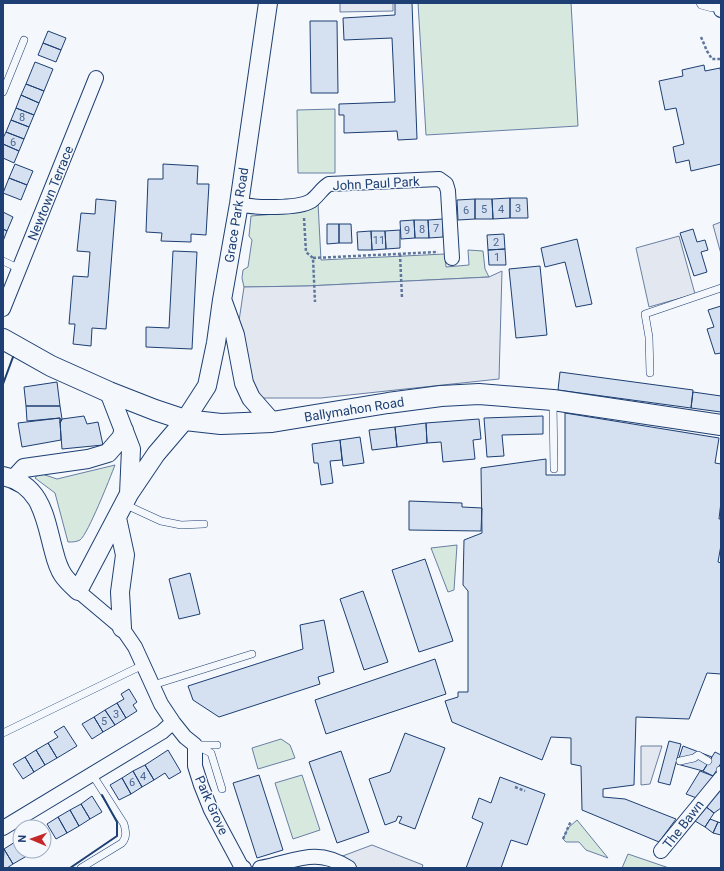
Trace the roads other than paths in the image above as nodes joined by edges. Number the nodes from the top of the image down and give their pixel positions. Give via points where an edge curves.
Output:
1 (268, 3) edge
2 (700, 3) edge
3 (720, 6) edge
4 (24, 40) dead end
5 (96, 78) dead end
6 (3, 92) edge
7 (239, 204) junction
8 (452, 255) road end
9 (3, 261) edge
10 (20, 269) junction
11 (721, 288) edge
12 (222, 300) junction
13 (3, 309) edge
14 (3, 338) edge
15 (650, 373) dead end
16 (109, 392) junction
17 (553, 400) junction
18 (185, 420) junction
19 (272, 422) junction
20 (721, 425) edge
21 (124, 430) junction
22 (554, 469) dead end
23 (8, 478) edge
24 (123, 505) junction
25 (204, 524) dead end
26 (78, 591) junction
27 (122, 628) junction
28 (252, 654) dead end
29 (143, 665) junction
30 (153, 685) junction
31 (173, 722) junction
32 (3, 733) edge
33 (195, 745) junction
34 (218, 745) dead end
35 (680, 760) dead end
36 (708, 761) dead end
37 (721, 773) edge
38 (92, 774) junction
39 (222, 789) dead end
40 (3, 828) edge
41 (661, 852) dead end
42 (82, 868) edge
43 (244, 868) edge
44 (260, 868) edge
45 (349, 868) edge

1 - 7 street, Grace Park Road
2 - 3 lane via 712,8
4 - 6 lane
5 - 10 street, Newtown Terrace
7 - 8 street, John Paul Park via 268,207 303,203 312,200 330,184 439,179 446,184 448,191
7 - 12 street, Grace Park Road
9 - 10 lane
10 - 13 street, Newtown Terrace
11 - 15 lane via 645,314
12 - 18 street, Grace Park Road via 207,386
12 - 19 street via 235,335 244,383 251,398
14 - 16 main road, Ballymahon Road via 52,366
16 - 18 main road, Ballymahon Road
16 - 21 street
17 - 19 main road, Ballymahon Road via 479,394 441,396
17 - 20 main road, Ballymahon Road via 673,423
17 - 22 lane
18 - 19 main road, Ballymahon Road via 222,424
18 - 24 street, Grace Park Road via 156,454
21 - 23 street via 121,438 108,453 88,459 24,468
21 - 24 street via 131,449
23 - 26 street via 28,489 38,500 56,561 63,575
24 - 25 lane via 161,521 181,525
24 - 26 street, Grace Park Road
24 - 27 street via 125,556 120,592
26 - 27 street
27 - 29 street
28 - 30 lane
29 - 30 street
29 - 32 lane
30 - 31 street
31 - 33 street
31 - 38 street via 162,732
33 - 34 lane
33 - 39 lane via 210,753
33 - 43 street, Park Grove via 195,766 211,810
35 - 36 lane via 698,755
37 - 41 street, The Bawn
38 - 40 street
38 - 42 lane via 124,824 126,839
44 - 45 street via 298,858 318,856 338,861

